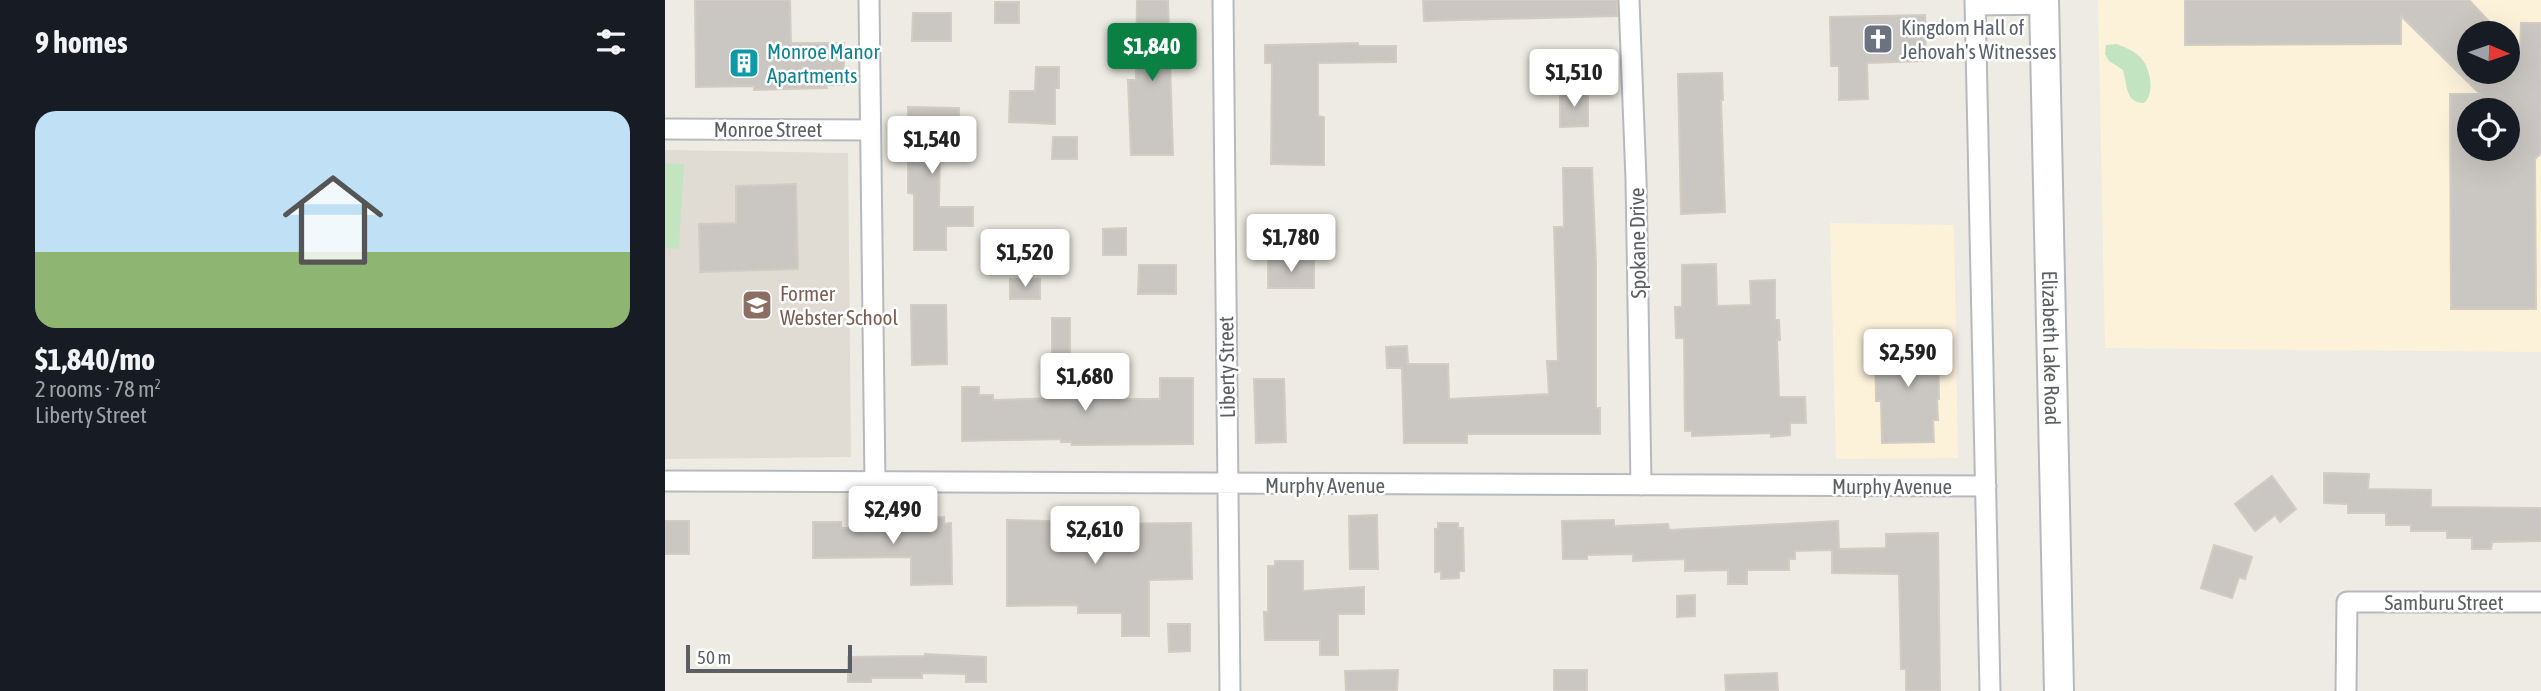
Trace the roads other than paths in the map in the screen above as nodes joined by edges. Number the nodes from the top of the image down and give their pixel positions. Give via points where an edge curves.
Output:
1 (869, 0) edge
2 (1223, 0) edge
3 (1629, 0) edge
4 (2044, 2) edge
5 (1975, 3) edge
6 (665, 129) edge
7 (870, 130) junction
8 (665, 481) edge
9 (875, 483) junction
10 (1227, 485) junction
11 (1641, 485) junction
12 (1986, 486) junction
13 (2541, 602) edge
14 (1230, 691) edge
15 (1990, 691) edge
16 (2059, 691) edge
17 (2346, 691) edge

1 - 7 street
2 - 10 street, Liberty Street
3 - 11 street, Spokane Drive
4 - 5 street, Elizabeth Lake Road
4 - 16 main road, Elizabeth Lake Road
5 - 12 street, Elizabeth Lake Road
6 - 7 street, Monroe Street
7 - 9 street
8 - 9 street, Murphy Avenue
9 - 10 street, Murphy Avenue
10 - 11 street, Murphy Avenue
10 - 14 street, Liberty Street
11 - 12 street, Murphy Avenue
12 - 15 street, Elizabeth Lake Road
13 - 17 street, Samburu Street via 2347,603

